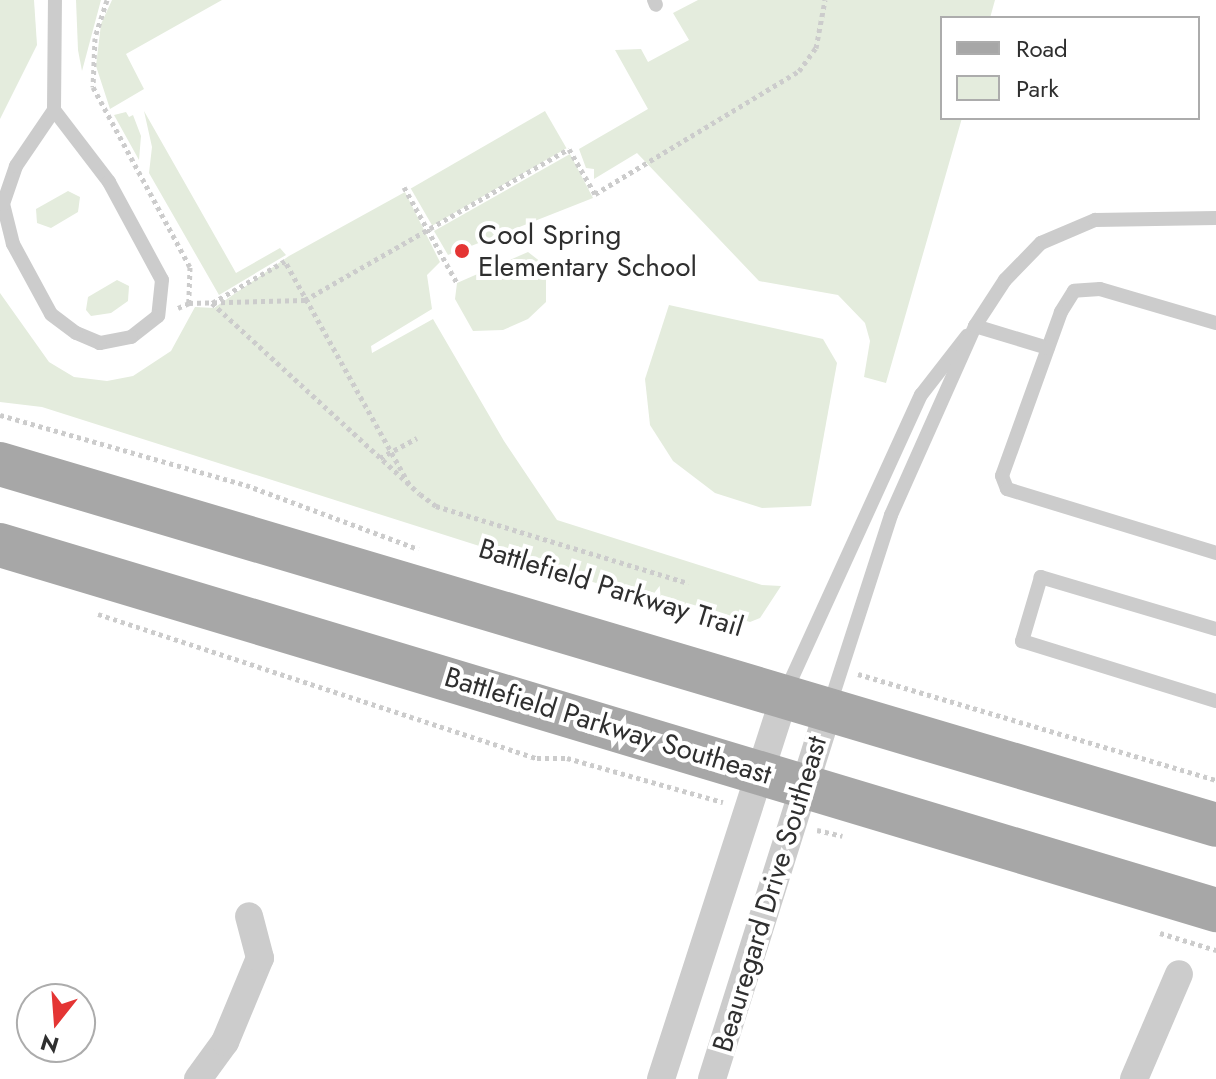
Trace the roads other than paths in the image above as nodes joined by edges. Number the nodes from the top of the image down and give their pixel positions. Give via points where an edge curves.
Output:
1 (55, 0) edge
2 (54, 110) junction
3 (1216, 218) edge
4 (1216, 323) edge
5 (975, 326) junction
6 (1048, 348) junction
7 (0, 464) edge
8 (0, 545) edge
9 (1216, 553) edge
10 (1216, 629) edge
11 (835, 689) junction
12 (785, 695) junction
13 (1216, 701) edge
14 (753, 789) junction
15 (798, 803) junction
16 (1216, 825) edge
17 (1216, 910) edge
18 (249, 916) dead end
19 (1179, 974) dead end
20 (198, 1079) edge
21 (661, 1079) edge
22 (712, 1079) edge
23 (1134, 1079) edge

1 - 2 lane
2 - 2 lane via 109,182 162,280 158,316 131,337 100,343 51,314 13,244 3,204 16,166
3 - 5 lane via 1095,220 1041,243 1005,280
4 - 6 lane via 1100,289 1074,291
5 - 6 lane
5 - 11 lane via 891,515
5 - 12 lane via 921,395
6 - 9 lane via 1002,476 1007,489
7 - 12 main road
8 - 14 main road, Battlefield Parkway Southeast
10 - 13 lane via 1041,577 1022,641
11 - 12 main road
11 - 15 street, Beauregard Drive Southeast
11 - 16 main road
12 - 14 street, Beauregard Drive Southeast
14 - 15 main road, Battlefield Parkway Southeast
14 - 21 street, Beauregard Drive Southeast
15 - 17 main road, Battlefield Parkway Southeast
15 - 22 street, Beauregard Drive Southeast
18 - 20 street via 260,958 225,1042
19 - 23 street

